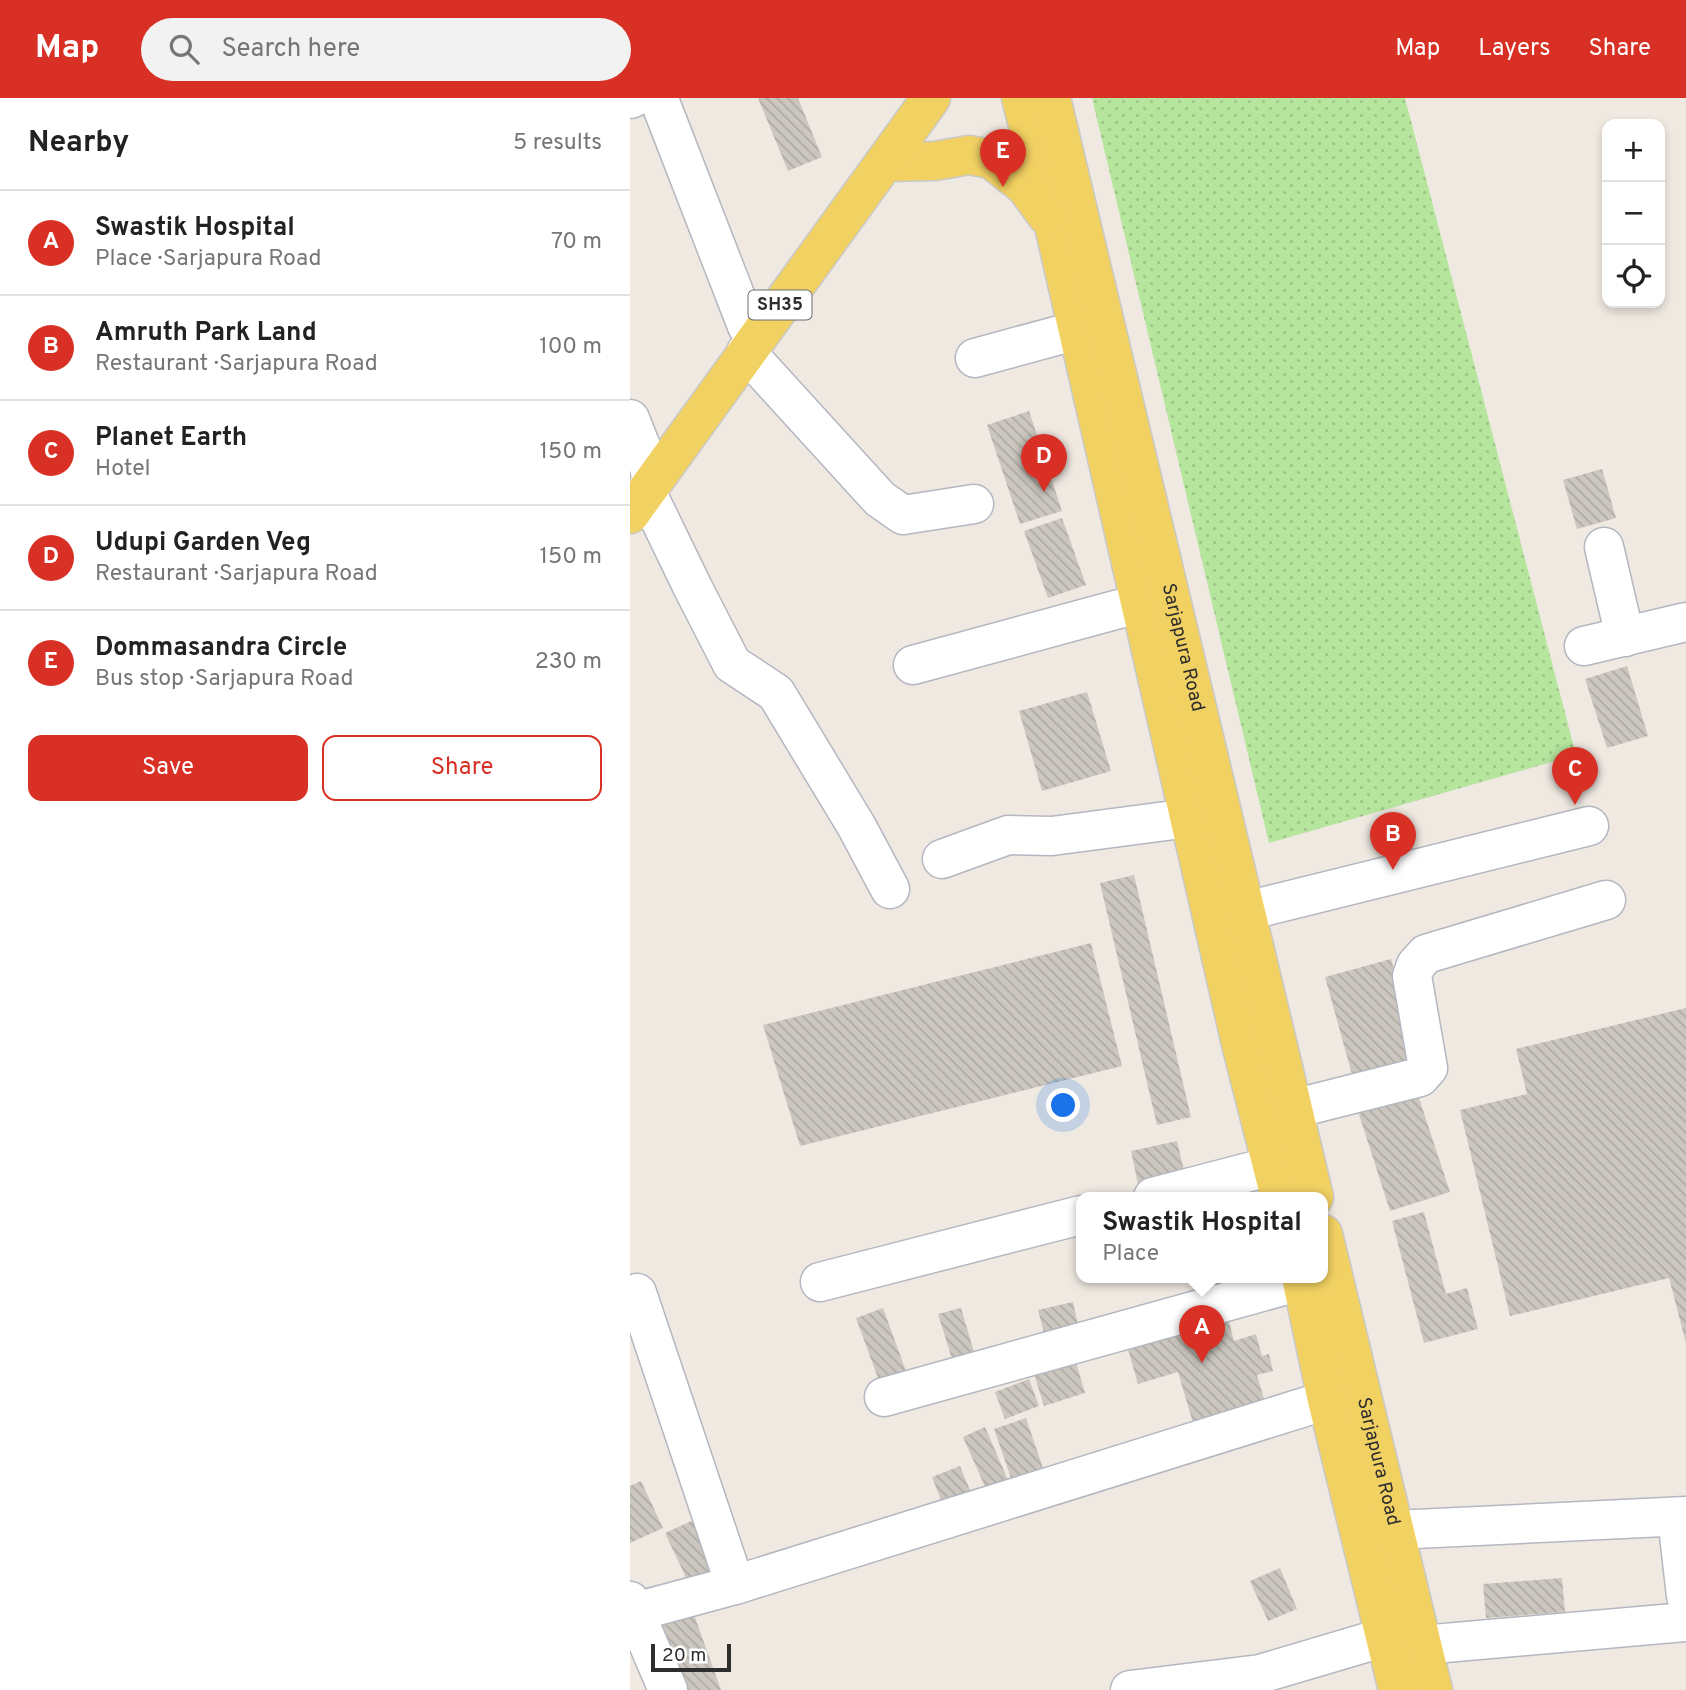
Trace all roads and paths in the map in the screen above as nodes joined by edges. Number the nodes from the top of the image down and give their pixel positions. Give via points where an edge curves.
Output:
1 (907, 98) edge
2 (931, 98) edge
3 (1021, 98) edge
4 (1051, 98) edge
5 (642, 101) edge
6 (885, 162) junction
7 (1054, 226) junction
8 (1078, 330) junction
9 (746, 339) junction
10 (975, 358) dead end
11 (630, 419) edge
12 (641, 489) edge
13 (974, 505) dead end
14 (1604, 547) dead end
15 (1141, 603) junction
16 (1686, 622) edge
17 (1625, 637) junction
18 (1584, 646) dead end
19 (913, 665) dead end
20 (1189, 818) junction
21 (1589, 826) dead end
22 (942, 859) dead end
23 (890, 889) dead end
24 (1606, 901) dead end
25 (1246, 911) junction
26 (1293, 1109) junction
27 (1276, 1182) edge
28 (1194, 1192) edge
29 (1313, 1192) edge
30 (1076, 1216) edge
31 (1328, 1273) edge
32 (821, 1282) dead end
33 (1287, 1283) edge
34 (1302, 1283) edge
35 (637, 1293) dead end
36 (1344, 1396) junction
37 (884, 1397) dead end
38 (1681, 1517) edge
39 (1394, 1530) junction
40 (735, 1585) junction
41 (1686, 1596) edge
42 (632, 1606) edge
43 (1686, 1622) edge
44 (1385, 1637) junction
45 (1422, 1644) junction
46 (668, 1690) edge
47 (1130, 1690) edge
48 (1398, 1690) edge
49 (1433, 1690) edge

1 - 9 main road, SH35
2 - 6 main road, SH35
3 - 7 main road, Sarjapura Road
4 - 25 main road, Sarjapura Road
5 - 9 street
6 - 7 main road via 969,155 991,159 1025,186
6 - 9 main road, SH35
7 - 8 main road, Sarjapura Road
8 - 10 street
8 - 15 main road, Sarjapura Road
9 - 12 main road, SH35
9 - 13 street via 880,499 903,515
11 - 12 street
12 - 23 street via 732,664 776,693
14 - 17 street
15 - 19 street
15 - 20 main road, Sarjapura Road
16 - 17 street
17 - 18 street
20 - 22 street via 1052,836 1007,835
20 - 27 main road, Sarjapura Road
21 - 25 street
24 - 26 street via 1426,954 1412,975 1428,1068 1425,1072
25 - 26 main road, Sarjapura Road
26 - 29 main road, Sarjapura Road
27 - 28 street
30 - 32 street
31 - 36 main road, Sarjapura Road
33 - 37 street
34 - 36 main road, Sarjapura Road
35 - 40 street
36 - 39 main road, Sarjapura Road
36 - 40 street
36 - 44 main road, Sarjapura Road
38 - 39 street
38 - 41 street
39 - 45 main road, Sarjapura Road
40 - 42 street
42 - 46 street
43 - 45 street
44 - 47 street via 1261,1674
44 - 48 main road, Sarjapura Road
45 - 49 main road, Sarjapura Road

